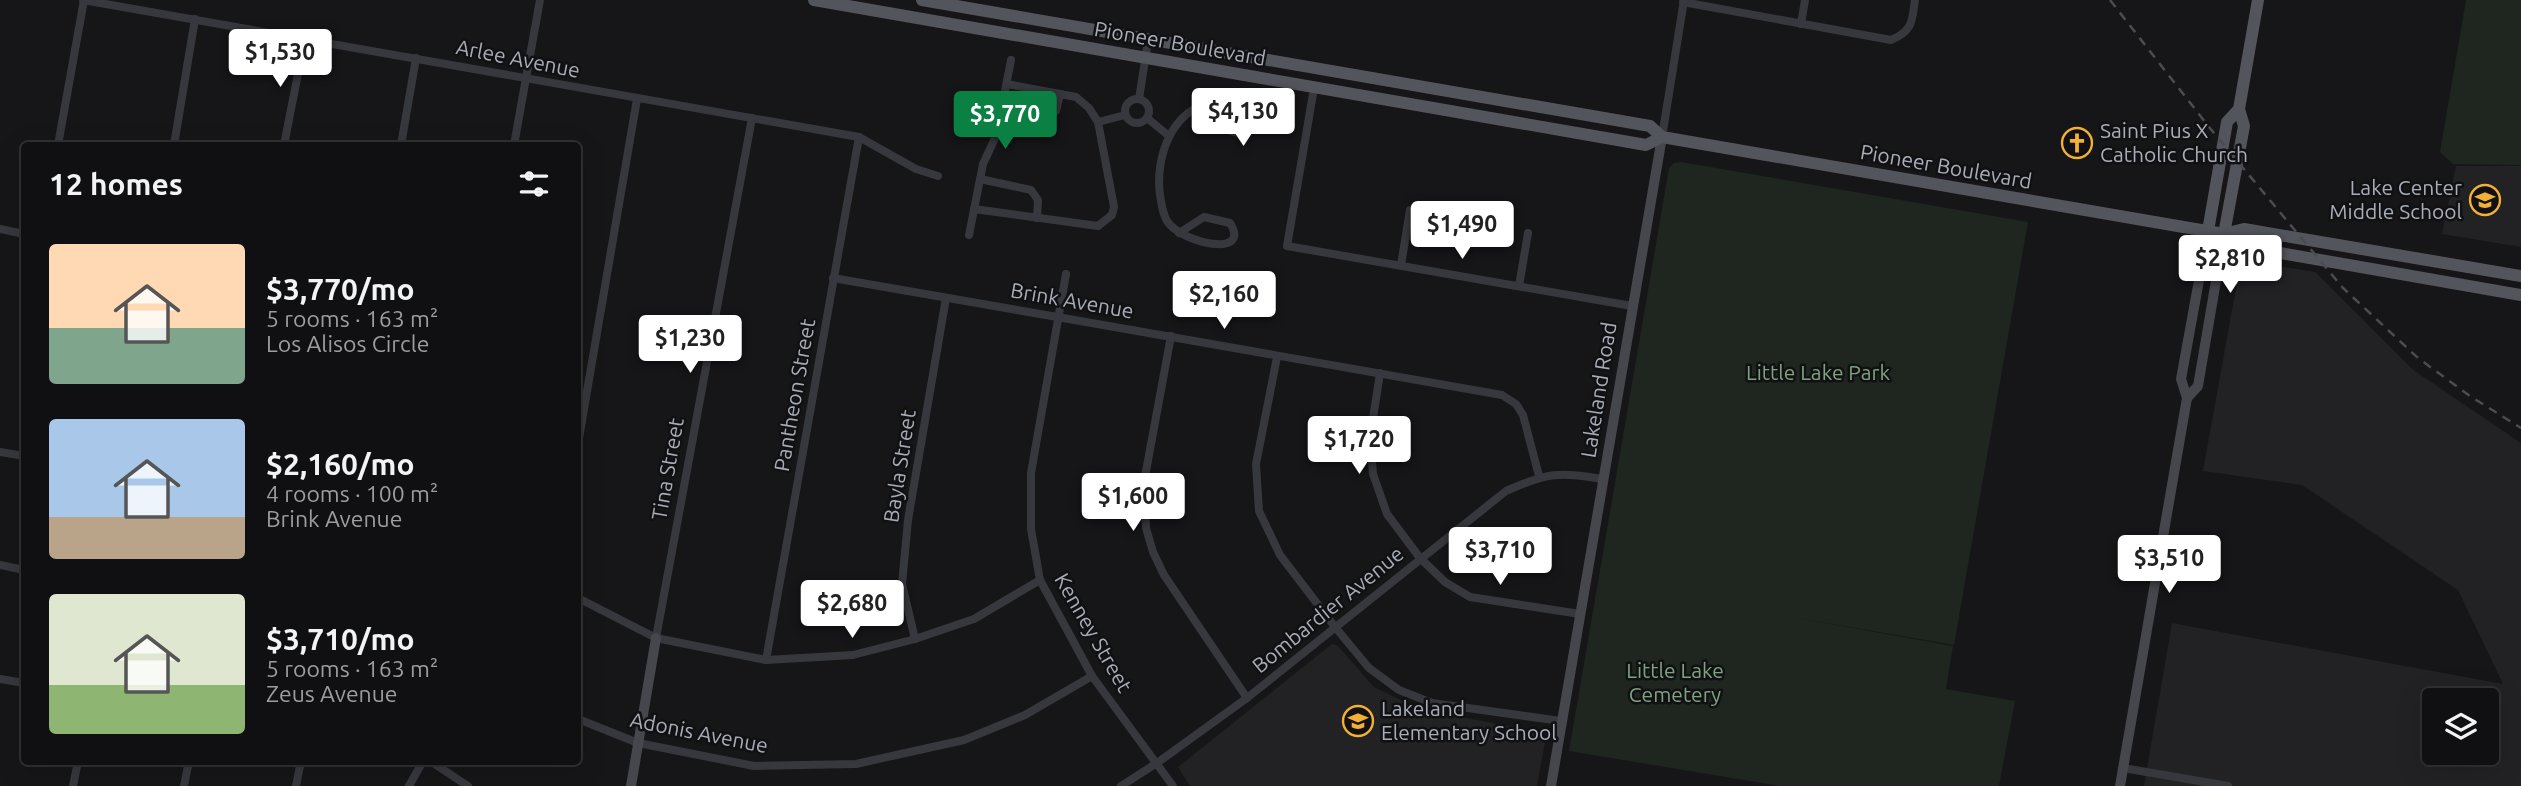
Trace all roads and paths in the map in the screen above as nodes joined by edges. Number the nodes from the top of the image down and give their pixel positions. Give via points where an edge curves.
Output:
1 (83, 0) edge
2 (540, 0) edge
3 (814, 0) edge
4 (922, 0) edge
5 (1805, 0) edge
6 (1916, 0) edge
7 (2258, 0) edge
8 (1683, 1) edge
9 (195, 19) junction
10 (1801, 24) junction
11 (305, 38) junction
12 (1148, 41) junction
13 (1146, 57) junction
14 (416, 58) junction
15 (1011, 60) dead end
16 (526, 78) junction
17 (1007, 84) junction
18 (1314, 88) junction
19 (1060, 94) junction
20 (637, 99) junction
21 (1139, 99) junction
22 (1237, 105) dead end
23 (2239, 109) junction
24 (1001, 110) junction
25 (1125, 115) junction
26 (752, 118) junction
27 (1147, 118) junction
28 (1098, 122) junction
29 (1169, 136) junction
30 (1662, 137) junction
31 (859, 138) junction
32 (59, 142) edge
33 (174, 142) edge
34 (285, 142) edge
35 (402, 142) edge
36 (515, 142) edge
37 (938, 176) dead end
38 (980, 180) junction
39 (974, 209) junction
40 (1410, 210) dead end
41 (1037, 218) junction
42 (0, 229) edge
43 (2208, 231) junction
44 (21, 233) edge
45 (1179, 233) junction
46 (1528, 233) dead end
47 (2224, 234) junction
48 (969, 236) dead end
49 (1401, 265) junction
50 (1066, 274) dead end
51 (2521, 276) edge
52 (833, 278) junction
53 (1519, 286) junction
54 (2521, 295) edge
55 (946, 298) junction
56 (1632, 306) junction
57 (1058, 316) junction
58 (1171, 336) junction
59 (1277, 357) junction
60 (1380, 373) junction
61 (2186, 398) junction
62 (581, 426) edge
63 (0, 452) edge
64 (21, 456) edge
65 (1539, 476) junction
66 (1603, 479) junction
67 (1420, 558) junction
68 (0, 565) edge
69 (21, 569) edge
70 (1040, 580) junction
71 (581, 600) edge
72 (1580, 614) junction
73 (1335, 627) junction
74 (656, 638) junction
75 (915, 639) junction
76 (766, 660) junction
77 (1092, 676) junction
78 (0, 679) edge
79 (21, 682) edge
80 (1247, 698) junction
81 (581, 720) edge
82 (1561, 721) junction
83 (638, 743) junction
84 (1157, 764) junction
85 (77, 765) edge
86 (188, 765) edge
87 (300, 765) edge
88 (421, 765) edge
89 (436, 765) edge
90 (2123, 768) junction
91 (74, 786) edge
92 (184, 786) edge
93 (296, 786) edge
94 (409, 786) edge
95 (468, 786) edge
96 (631, 786) edge
97 (1121, 786) edge
98 (1173, 786) edge
99 (1551, 786) edge
100 (2120, 786) edge
101 (2228, 786) edge

1 - 9 street, Arlee Avenue
1 - 32 street
2 - 16 street
3 - 13 main road, Pioneer Boulevard
4 - 12 main road, Pioneer Boulevard
5 - 10 street
6 - 10 street via 1911,25 1891,40
7 - 23 main road
8 - 10 street
8 - 30 street, Lakeland Road
9 - 11 street, Arlee Avenue
9 - 33 street
11 - 14 street, Arlee Avenue
11 - 34 street
12 - 13 street
12 - 30 main road, Pioneer Boulevard via 1650,126
13 - 18 main road, Pioneer Boulevard
13 - 21 street
14 - 16 street, Arlee Avenue
14 - 35 street
15 - 17 street
16 - 20 street, Arlee Avenue
16 - 36 street
17 - 19 street
17 - 24 street
18 - 30 main road, Pioneer Boulevard via 1646,145
18 - 49 street via 1287,246
19 - 24 street via 1056,111 1049,116
19 - 28 street via 1076,97
20 - 26 street, Arlee Avenue
20 - 62 street
21 - 25 street via 1125,106
21 - 27 street via 1149,110
22 - 29 street via 1217,102 1198,106 1182,117
23 - 43 main road via 2227,122
23 - 47 main road via 2244,126
24 - 38 street
25 - 27 street via 1131,122
25 - 28 street
26 - 31 street, Arlee Avenue
26 - 74 street, Tina Street
27 - 29 street
28 - 41 street via 1113,196 1112,215 1098,226
29 - 45 street via 1160,191 1167,222
30 - 43 main road, Pioneer Boulevard
30 - 56 street, Lakeland Road
31 - 37 street, Arlee Avenue
31 - 52 street, Pantheon Street
38 - 39 street
38 - 41 street via 1031,190 1038,200
39 - 41 street
39 - 48 street
40 - 49 street
42 - 44 street
43 - 47 main road, Pioneer Boulevard
43 - 61 street via 2181,379
45 - 45 street via 1204,217 1227,222 1234,232 1229,242 1219,245
46 - 53 street
47 - 51 main road, Pioneer Boulevard via 2244,229
47 - 54 main road, Pioneer Boulevard via 2240,246
47 - 61 street via 2198,386
49 - 53 street
50 - 57 street, Kenney Street
52 - 55 street, Brink Avenue
52 - 76 street, Pantheon Street
53 - 56 street
55 - 57 street, Brink Avenue
55 - 75 street, Bayla Street via 908,520 902,584
56 - 66 street, Lakeland Road
57 - 58 street, Brink Avenue
57 - 70 street, Kenney Street via 1031,472 1031,529
58 - 59 street, Brink Avenue
58 - 80 street via 1144,482 1146,528 1164,575
59 - 60 street, Brink Avenue
59 - 73 street via 1256,464 1259,511 1280,555
60 - 65 street, Brink Avenue via 1502,395 1516,404
60 - 67 street via 1370,438 1373,474 1387,514
61 - 90 street
63 - 64 street
65 - 66 street, Bombardier Avenue via 1563,473
65 - 67 street, Bombardier Avenue via 1506,491
66 - 72 street, Lakeland Road
67 - 72 street via 1445,582 1470,597
67 - 73 street, Bombardier Avenue
68 - 69 street
70 - 75 street via 974,619
70 - 77 street, Kenney Street
71 - 74 street
72 - 82 street, Lakeland Road
73 - 80 street, Bombardier Avenue
73 - 82 street via 1369,668 1399,690 1432,704
74 - 76 street
74 - 83 street, Tina Street
75 - 76 street via 853,655
77 - 83 street, Adonis Avenue via 1025,715 964,740 856,764 754,766
77 - 84 street, Kenney Street
78 - 79 street
80 - 84 street, Bombardier Avenue
81 - 83 street, Adonis Avenue
82 - 99 street, Lakeland Road
83 - 96 street, Tina Street
84 - 97 street, Bombardier Avenue
84 - 98 street, Kenney Street
85 - 91 street
86 - 92 street
87 - 93 street
88 - 94 street
89 - 95 street
90 - 100 street
90 - 101 street

